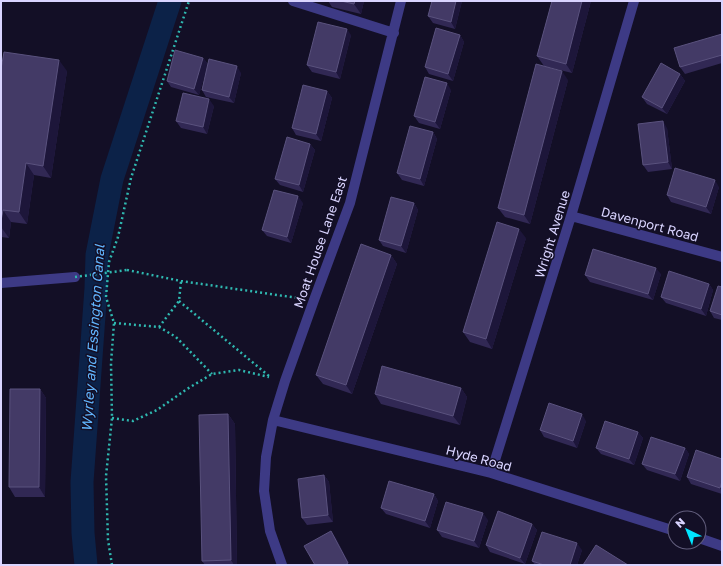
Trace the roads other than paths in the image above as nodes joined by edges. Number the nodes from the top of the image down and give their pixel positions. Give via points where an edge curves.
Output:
1 (293, 1) edge
2 (401, 1) edge
3 (634, 1) edge
4 (394, 33) junction
5 (571, 216) junction
6 (722, 256) edge
7 (75, 277) road end
8 (1, 283) edge
9 (273, 420) junction
10 (491, 473) junction
11 (667, 528) edge
12 (707, 541) edge
13 (722, 546) edge
14 (282, 565) edge

1 - 4 street
2 - 4 street, Moat House Lane East
3 - 5 street, Wright Avenue
4 - 9 street, Moat House Lane East via 350,203
5 - 6 street, Davenport Road
5 - 10 street, Wright Avenue
7 - 8 street
9 - 10 street, Hyde Road
9 - 14 street, Moat House Lane East via 266,457 264,491 270,531
10 - 11 street, Hyde Road
12 - 13 street

